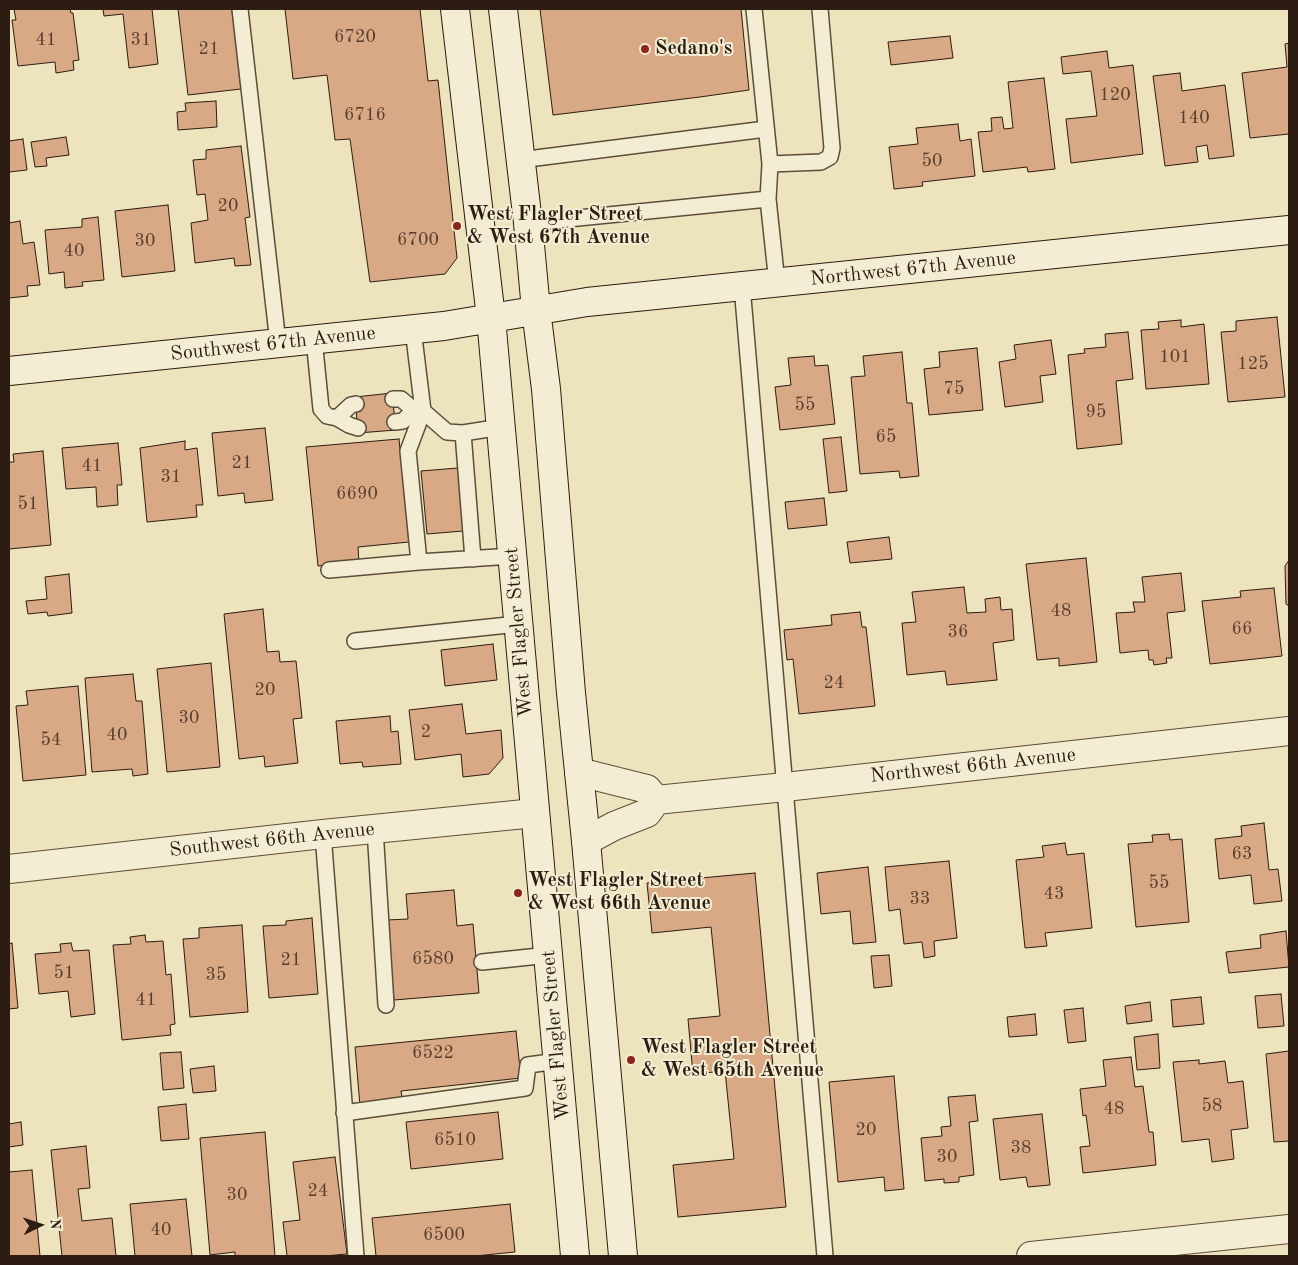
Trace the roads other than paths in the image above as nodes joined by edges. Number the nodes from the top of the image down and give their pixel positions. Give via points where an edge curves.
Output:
1 (240, 9) edge
2 (455, 9) edge
3 (503, 9) edge
4 (754, 9) edge
5 (820, 9) edge
6 (766, 129) junction
7 (520, 160) junction
8 (770, 164) junction
9 (768, 200) junction
10 (528, 223) junction
11 (1289, 230) edge
12 (777, 283) junction
13 (742, 286) junction
14 (536, 310) junction
15 (491, 318) junction
16 (413, 329) junction
17 (314, 339) junction
18 (278, 343) junction
19 (9, 371) edge
20 (393, 400) dead end
21 (356, 404) dead end
22 (418, 410) junction
23 (337, 418) junction
24 (395, 422) dead end
25 (358, 428) dead end
26 (501, 428) junction
27 (463, 432) junction
28 (513, 556) junction
29 (473, 559) junction
30 (419, 562) junction
31 (329, 570) dead end
32 (518, 624) junction
33 (355, 641) dead end
34 (1289, 731) edge
35 (580, 772) junction
36 (785, 787) junction
37 (656, 800) junction
38 (536, 813) junction
39 (375, 829) junction
40 (323, 834) junction
41 (586, 841) junction
42 (9, 869) edge
43 (549, 955) junction
44 (482, 962) dead end
45 (386, 1006) dead end
46 (558, 1061) junction
47 (344, 1112) junction
48 (1289, 1229) edge
49 (356, 1256) edge
50 (575, 1256) edge
51 (623, 1256) edge
52 (825, 1256) edge
53 (1032, 1256) edge

1 - 18 lane
2 - 15 main road, West Flagler Street
3 - 7 main road
4 - 6 lane
5 - 8 lane via 832,148 830,157 821,162
6 - 7 lane
6 - 8 lane
7 - 10 main road
8 - 9 lane
9 - 10 lane
9 - 12 lane
10 - 14 main road
11 - 12 main road, Northwest 67th Avenue
12 - 13 main road, Northwest 67th Avenue
13 - 14 main road, Northwest 67th Avenue
13 - 36 lane
14 - 15 main road, Southwest 67th Avenue
14 - 35 main road
15 - 16 main road, Southwest 67th Avenue
15 - 26 main road, West Flagler Street
16 - 17 main road, Southwest 67th Avenue
16 - 22 lane
17 - 18 main road, Southwest 67th Avenue
17 - 23 lane via 321,409 327,416
18 - 19 main road, Southwest 67th Avenue
20 - 22 lane via 401,399
21 - 23 lane via 350,405
22 - 24 lane via 403,421
22 - 27 lane via 447,432
22 - 30 lane via 408,451
23 - 25 lane
26 - 27 lane
26 - 28 main road, West Flagler Street
27 - 29 lane
28 - 29 lane
28 - 32 main road, West Flagler Street
29 - 30 lane
30 - 31 lane
32 - 33 lane
32 - 38 main road, West Flagler Street
34 - 36 main road, Northwest 66th Avenue
35 - 37 main road via 647,789
35 - 41 main road
36 - 37 main road, Northwest 66th Avenue
36 - 52 lane
37 - 41 main road via 647,813
38 - 39 main road, Southwest 66th Avenue
38 - 43 main road, West Flagler Street
39 - 40 main road, Southwest 66th Avenue
39 - 45 lane
40 - 42 main road, Southwest 66th Avenue
40 - 47 lane
41 - 51 main road
43 - 44 lane
43 - 46 main road, West Flagler Street
46 - 47 lane via 528,1065 525,1088
46 - 50 main road, West Flagler Street
47 - 49 lane
48 - 53 main road

